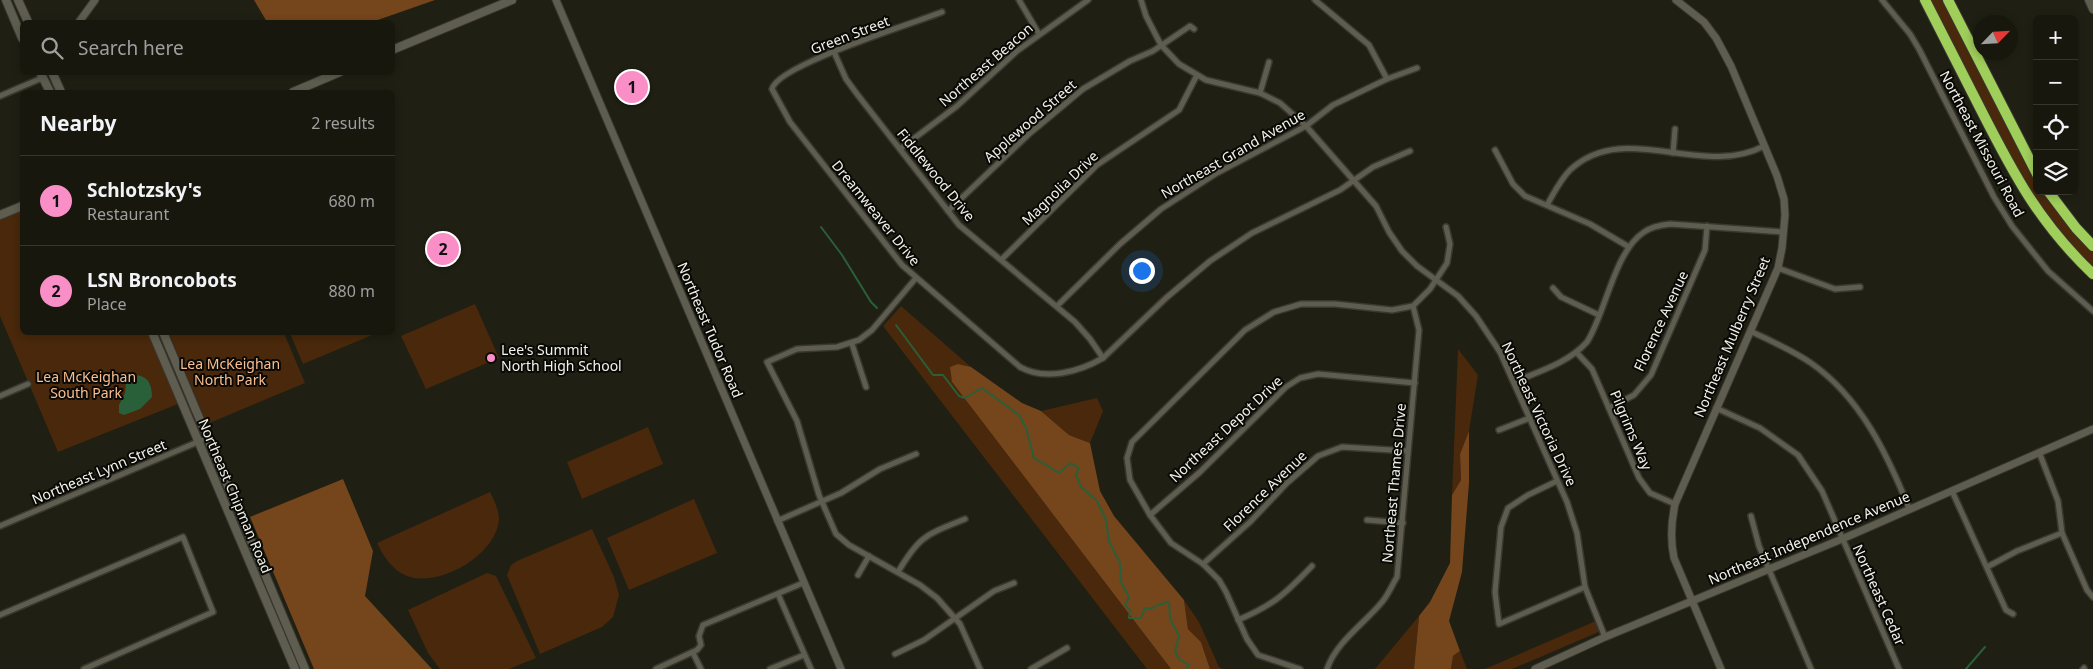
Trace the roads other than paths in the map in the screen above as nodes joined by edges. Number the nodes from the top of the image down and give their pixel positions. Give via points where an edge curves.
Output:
1 (6, 0) edge
2 (18, 0) edge
3 (95, 0) edge
4 (512, 0) edge
5 (556, 0) edge
6 (1019, 0) edge
7 (1088, 0) edge
8 (1141, 0) edge
9 (1315, 0) edge
10 (1676, 0) edge
11 (1882, 0) edge
12 (1925, 0) edge
13 (1948, 0) edge
14 (2089, 0) edge
15 (2093, 9) edge
16 (942, 12) dead end
17 (27, 20) edge
18 (80, 20) edge
19 (1194, 29) dead end
20 (20, 32) edge
21 (1039, 34) junction
22 (1161, 45) junction
23 (395, 49) edge
24 (834, 52) junction
25 (1268, 62) dead end
26 (1417, 68) dead end
27 (41, 75) edge
28 (53, 75) edge
29 (333, 75) edge
30 (1197, 75) junction
31 (1387, 79) junction
32 (772, 89) joint
33 (49, 90) edge
34 (60, 90) edge
35 (298, 90) edge
36 (1260, 93) junction
37 (0, 96) edge
38 (1306, 126) junction
39 (1675, 129) dead end
40 (1764, 146) junction
41 (900, 149) junction
42 (1496, 150) dead end
43 (1410, 151) dead end
44 (1673, 153) junction
45 (2033, 166) edge
46 (1355, 181) junction
47 (2051, 195) edge
48 (1547, 205) junction
49 (20, 207) edge
50 (948, 212) junction
51 (0, 215) edge
52 (1707, 226) junction
53 (1446, 227) dead end
54 (1784, 232) junction
55 (2093, 246) edge
56 (1628, 247) junction
57 (1002, 259) junction
58 (1778, 268) junction
59 (2093, 274) edge
60 (916, 278) junction
61 (1436, 280) junction
62 (1860, 287) dead end
63 (1554, 288) dead end
64 (1057, 306) junction
65 (1412, 306) junction
66 (2093, 311) edge
67 (1599, 315) junction
68 (1750, 331) junction
69 (153, 335) edge
70 (164, 335) edge
71 (852, 344) junction
72 (1577, 353) junction
73 (1103, 358) junction
74 (1514, 382) junction
75 (1415, 383) junction
76 (28, 384) dead end
77 (866, 388) dead end
78 (0, 396) edge
79 (1610, 408) junction
80 (1716, 408) junction
81 (1530, 418) junction
82 (2093, 429) edge
83 (1499, 430) dead end
84 (207, 438) junction
85 (199, 442) junction
86 (1408, 451) junction
87 (2039, 452) junction
88 (916, 454) dead end
89 (1557, 482) junction
90 (1952, 490) junction
91 (822, 502) junction
92 (1675, 504) junction
93 (1909, 508) junction
94 (1150, 515) junction
95 (1751, 516) dead end
96 (965, 519) dead end
97 (1367, 520) dead end
98 (777, 521) junction
99 (1402, 523) junction
100 (0, 526) edge
101 (2062, 533) junction
102 (1842, 539) junction
103 (869, 556) junction
104 (1203, 564) junction
105 (1312, 566) dead end
106 (1987, 567) junction
107 (1768, 570) junction
108 (898, 572) junction
109 (858, 575) dead end
110 (1014, 583) dead end
111 (803, 584) junction
112 (1585, 587) junction
113 (778, 594) junction
114 (2093, 597) edge
115 (1692, 601) junction
116 (0, 614) edge
117 (2012, 614) dead end
118 (955, 618) junction
119 (1238, 620) junction
120 (1605, 638) junction
121 (1067, 648) dead end
122 (693, 653) junction
123 (895, 654) dead end
124 (804, 655) junction
125 (84, 669) edge
126 (295, 669) edge
127 (306, 669) edge
128 (656, 669) edge
129 (700, 669) edge
130 (770, 669) edge
131 (811, 669) edge
132 (841, 669) edge
133 (980, 669) edge
134 (1031, 669) edge
135 (1300, 669) edge
136 (1327, 669) edge
137 (1534, 669) edge
138 (1721, 669) edge
139 (1811, 669) edge
140 (1899, 669) edge

1 - 20 main road
2 - 17 main road
3 - 18 street
4 - 23 main road
5 - 98 street, Northeast Tudor Road
6 - 21 street
7 - 21 street, Northeast Beacon
8 - 22 street, Northeast Victoria Drive
9 - 31 street via 1369,45
10 - 40 street, Northeast Mulberry Street via 1704,22 1716,38
11 - 66 street, Northeast Missouri Road via 1919,49 2012,226 2048,271
12 - 59 highway via 2018,181 2068,250
13 - 45 highway
14 - 15 main road
16 - 24 street, Green Street
19 - 22 street, Applewood Street via 1190,26
21 - 41 street, Northeast Beacon via 1002,63 957,106
22 - 30 street, Northeast Victoria Drive via 1179,64
22 - 50 street, Applewood Street via 1096,80 1059,108
24 - 32 street, Green Street via 795,69 775,83
24 - 41 street, Fiddlewood Drive via 846,79
25 - 36 street
26 - 31 street, Northeast Grand Avenue
27 - 33 main road
27 - 37 street
28 - 34 main road
29 - 35 main road
30 - 36 street, Northeast Victoria Drive
30 - 57 street, Magnolia Drive via 1179,110 1097,166
31 - 38 street, Northeast Grand Avenue via 1333,105
32 - 60 street, Dreamweaver Drive via 790,122 902,265
36 - 38 street, Northeast Victoria Drive via 1280,102
38 - 46 street, Northeast Victoria Drive
38 - 64 street, Northeast Grand Avenue via 1216,173 1161,209
39 - 44 street
40 - 44 street via 1742,156 1722,158
40 - 54 street, Northeast Mulberry Street via 1784,199
41 - 50 street, Fiddlewood Drive
42 - 48 street via 1513,184 1525,196
43 - 46 street via 1373,167
44 - 48 street via 1614,148 1590,156 1570,170
46 - 61 street, Northeast Victoria Drive via 1376,206 1402,251
46 - 73 street via 1252,233 1210,262 1166,298
47 - 55 highway
48 - 56 street via 1590,224
49 - 51 main road
50 - 57 street, Fiddlewood Drive via 975,239
52 - 54 street
52 - 56 street via 1657,226 1645,231
52 - 79 street, Florence Avenue via 1705,250 1651,375 1634,396
53 - 61 street via 1449,255
54 - 58 street, Northeast Mulberry Street
56 - 67 street
57 - 64 street, Fiddlewood Drive
58 - 62 street via 1835,289
58 - 68 street, Northeast Mulberry Street
60 - 71 street via 872,330
60 - 73 street, Dreamweaver Drive via 1032,374 1061,373 1091,365
61 - 65 street
61 - 74 street, Northeast Victoria Drive via 1458,296 1476,316 1500,352
63 - 67 street via 1561,297
64 - 73 street, Fiddlewood Drive via 1083,330
65 - 75 street, Northeast Thames Drive via 1419,330
65 - 94 street via 1392,310 1302,304 1274,312 1245,330 1132,442 1127,458 1130,480
67 - 72 street via 1591,336
68 - 80 street, Northeast Mulberry Street
68 - 93 street via 1812,364 1848,396 1892,465
69 - 85 main road, Northeast Chipman Road
70 - 84 main road, Northeast Chipman Road
71 - 77 street
71 - 91 street via 797,350 767,362 797,421
72 - 74 street
72 - 79 street, Pilgrims Way via 1592,369
74 - 81 street, Northeast Victoria Drive
75 - 86 street, Northeast Thames Drive
75 - 94 street, Northeast Depot Drive via 1318,374 1300,378 1286,387 1200,472
76 - 78 street
79 - 92 street, Pilgrims Way via 1639,478 1650,493
80 - 92 street, Northeast Mulberry Street
80 - 102 street, Northeast Cedar via 1760,428 1798,455 1822,491
81 - 83 street
81 - 89 street, Northeast Victoria Drive
82 - 87 street, Northeast Independence Avenue
84 - 85 street, Northeast Lynn Street
84 - 127 main road, Northeast Chipman Road
85 - 100 street, Northeast Lynn Street
85 - 126 main road, Northeast Chipman Road
86 - 99 street, Northeast Thames Drive
86 - 104 street, Florence Avenue via 1342,447 1318,456
87 - 90 street, Northeast Independence Avenue
87 - 101 street via 2058,501
88 - 91 street via 880,469
89 - 112 street, Northeast Victoria Drive via 1577,533
89 - 112 street via 1508,508 1501,527 1495,592 1499,624
90 - 93 street, Northeast Independence Avenue
90 - 106 street
91 - 98 street
91 - 103 street via 836,534
92 - 115 street, Northeast Mulberry Street via 1670,539 1674,558
93 - 102 street, Northeast Independence Avenue
94 - 104 street via 1171,543
95 - 107 street
96 - 108 street via 923,538 911,550
97 - 99 street
98 - 111 street, Northeast Tudor Road
99 - 136 street, Northeast Thames Drive via 1396,577 1384,600 1342,645
101 - 106 street
101 - 114 street
102 - 107 street, Northeast Independence Avenue
102 - 140 street, Northeast Cedar
103 - 108 street
103 - 109 street
104 - 119 street via 1224,586
105 - 119 street via 1284,595
106 - 117 street via 2006,610
107 - 115 street, Northeast Independence Avenue
107 - 139 street
108 - 118 street via 929,591
110 - 118 street via 994,591
111 - 113 street
111 - 132 street, Northeast Tudor Road
112 - 120 street, Northeast Victoria Drive
113 - 122 street via 703,625 702,645
113 - 124 street
115 - 120 street, Northeast Independence Avenue
115 - 138 street, Northeast Mulberry Street
116 - 125 street via 183,537 213,612
118 - 123 street via 924,640
118 - 133 street
119 - 135 street via 1258,655
120 - 137 street, Northeast Independence Avenue
121 - 134 street
122 - 128 street
122 - 129 street
124 - 130 street
124 - 131 street

